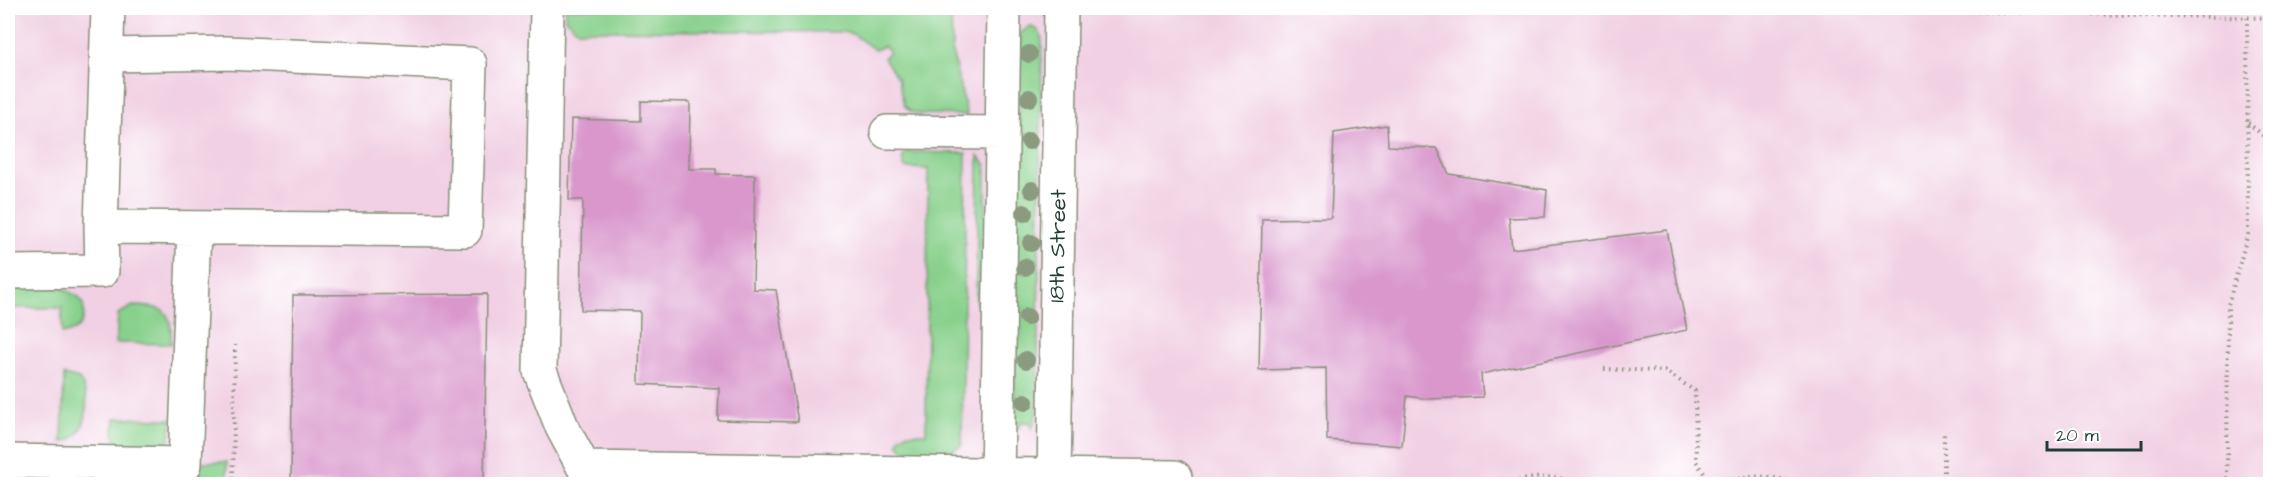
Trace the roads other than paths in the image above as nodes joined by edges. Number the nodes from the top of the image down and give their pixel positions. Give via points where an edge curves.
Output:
1 (108, 8) edge
2 (547, 8) edge
3 (1004, 8) edge
4 (1061, 8) edge
5 (106, 55) junction
6 (887, 132) dead end
7 (1002, 133) junction
8 (100, 227) junction
9 (194, 229) junction
10 (8, 272) edge
11 (8, 461) edge
12 (1175, 477) dead end
13 (997, 479) edge
14 (1054, 481) edge

1 - 5 street
2 - 13 street via 540,371 562,427 584,468
3 - 7 street
4 - 14 street, 18th Street
5 - 8 street
5 - 9 street via 227,53 470,64 465,230
6 - 7 street
7 - 13 street
8 - 9 street
8 - 10 street via 102,271
9 - 11 street via 184,464
12 - 14 street
13 - 14 street

